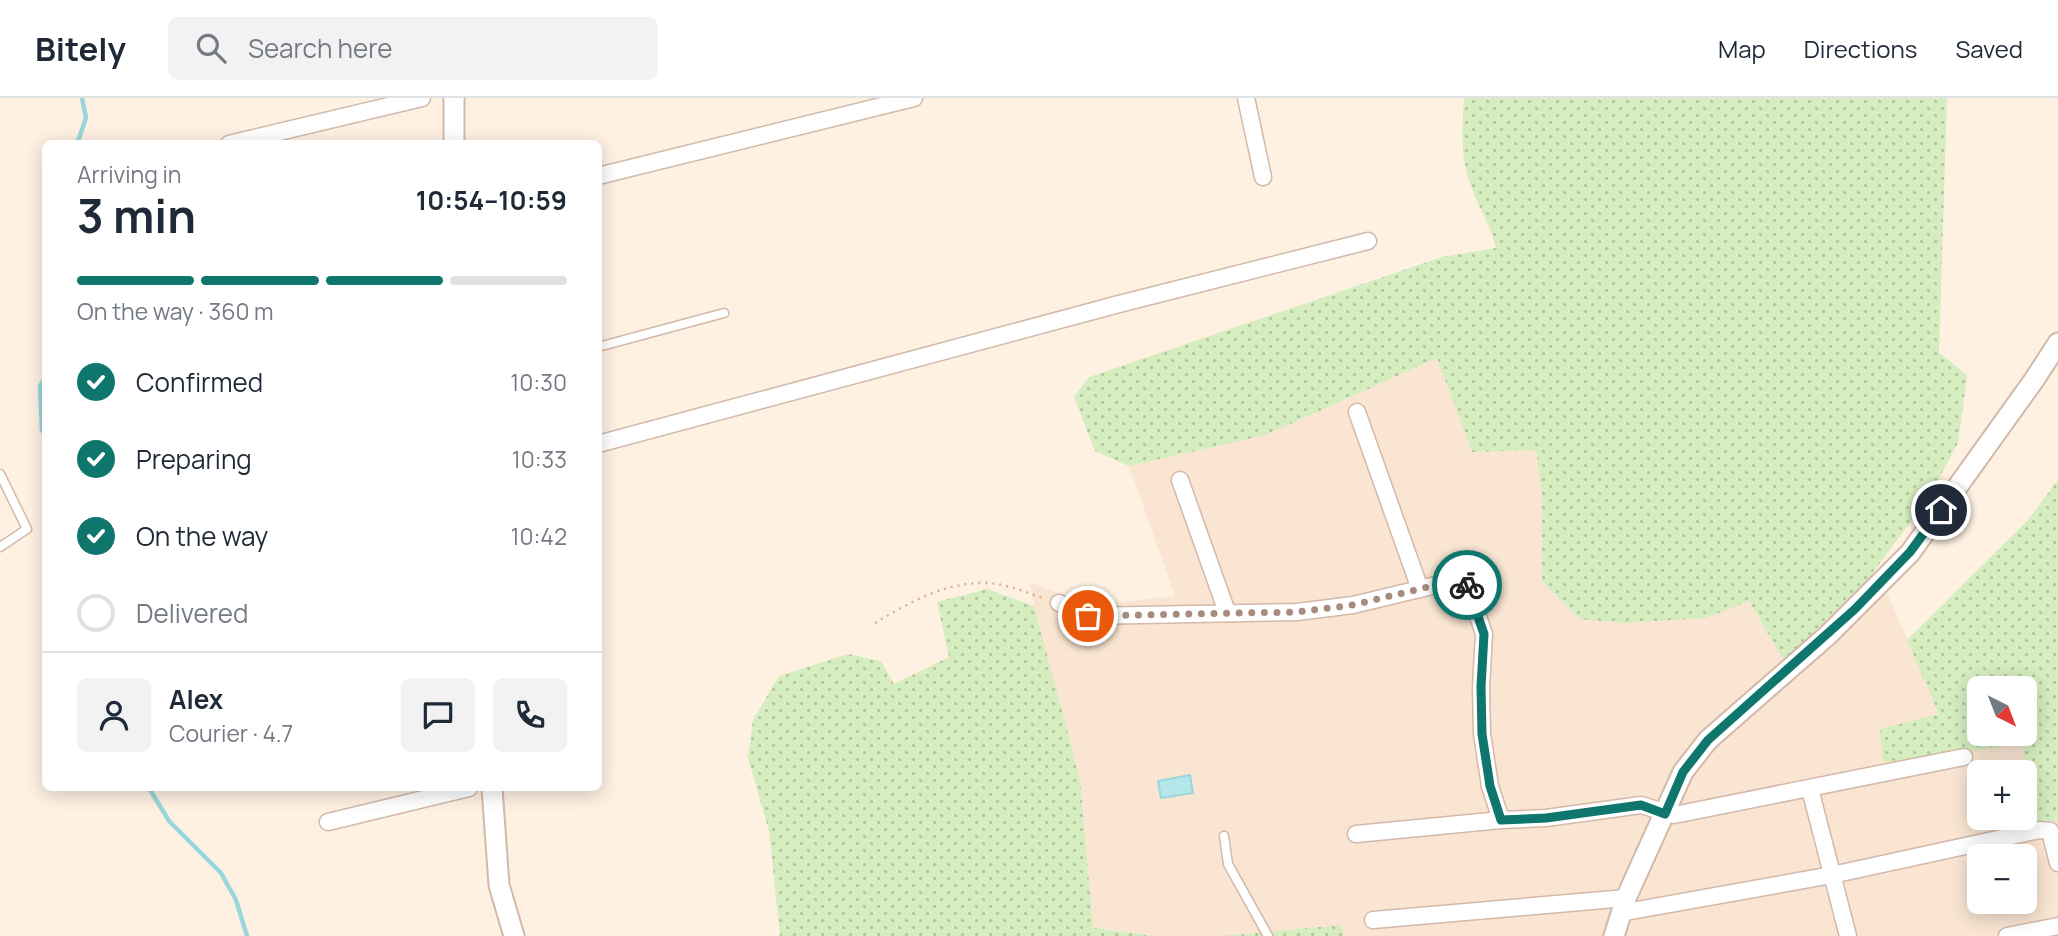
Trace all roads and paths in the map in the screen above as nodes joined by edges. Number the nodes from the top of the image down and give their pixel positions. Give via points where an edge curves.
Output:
1 (422, 98) edge
2 (454, 98) edge
3 (914, 98) edge
4 (1246, 98) edge
5 (246, 140) edge
6 (454, 140) edge
7 (602, 175) edge
8 (1263, 177) dead end
9 (1368, 241) dead end
10 (724, 313) dead end
11 (2058, 343) edge
12 (602, 346) edge
13 (1357, 412) dead end
14 (602, 443) edge
15 (0, 474) edge
16 (1180, 480) dead end
17 (0, 547) edge
18 (1420, 589) junction
19 (1059, 603) joint
20 (1227, 612) junction
21 (874, 623) dead end
22 (1964, 757) dead end
23 (1810, 789) junction
24 (457, 791) edge
25 (492, 791) edge
26 (1665, 814) junction
27 (1501, 820) junction
28 (328, 822) dead end
29 (1356, 834) dead end
30 (1224, 836) dead end
31 (2058, 863) edge
32 (1832, 875) junction
33 (1623, 905) junction
34 (1373, 920) dead end
35 (2058, 926) edge
36 (514, 936) edge
37 (1268, 936) edge
38 (1614, 936) edge
39 (1848, 936) edge
40 (2007, 936) edge

1 - 5 street
2 - 6 street
3 - 7 street
4 - 8 street
9 - 14 street
10 - 12 lane
11 - 26 street via 1910,552 1828,635 1708,740 1683,772
13 - 18 street
15 - 17 lane via 27,529
16 - 20 street
18 - 20 street via 1297,612
18 - 27 street via 1457,580 1467,584 1484,634 1482,734
19 - 20 street via 1088,616
19 - 21 path via 983,583 916,600
22 - 23 street
23 - 26 street
23 - 32 street
24 - 28 street
25 - 36 street via 499,885
26 - 27 street via 1641,805
26 - 33 street
27 - 29 street
30 - 37 lane via 1228,864
31 - 32 street via 2050,831 2039,830
32 - 33 street
32 - 39 street
33 - 34 street
33 - 38 street
35 - 40 street

